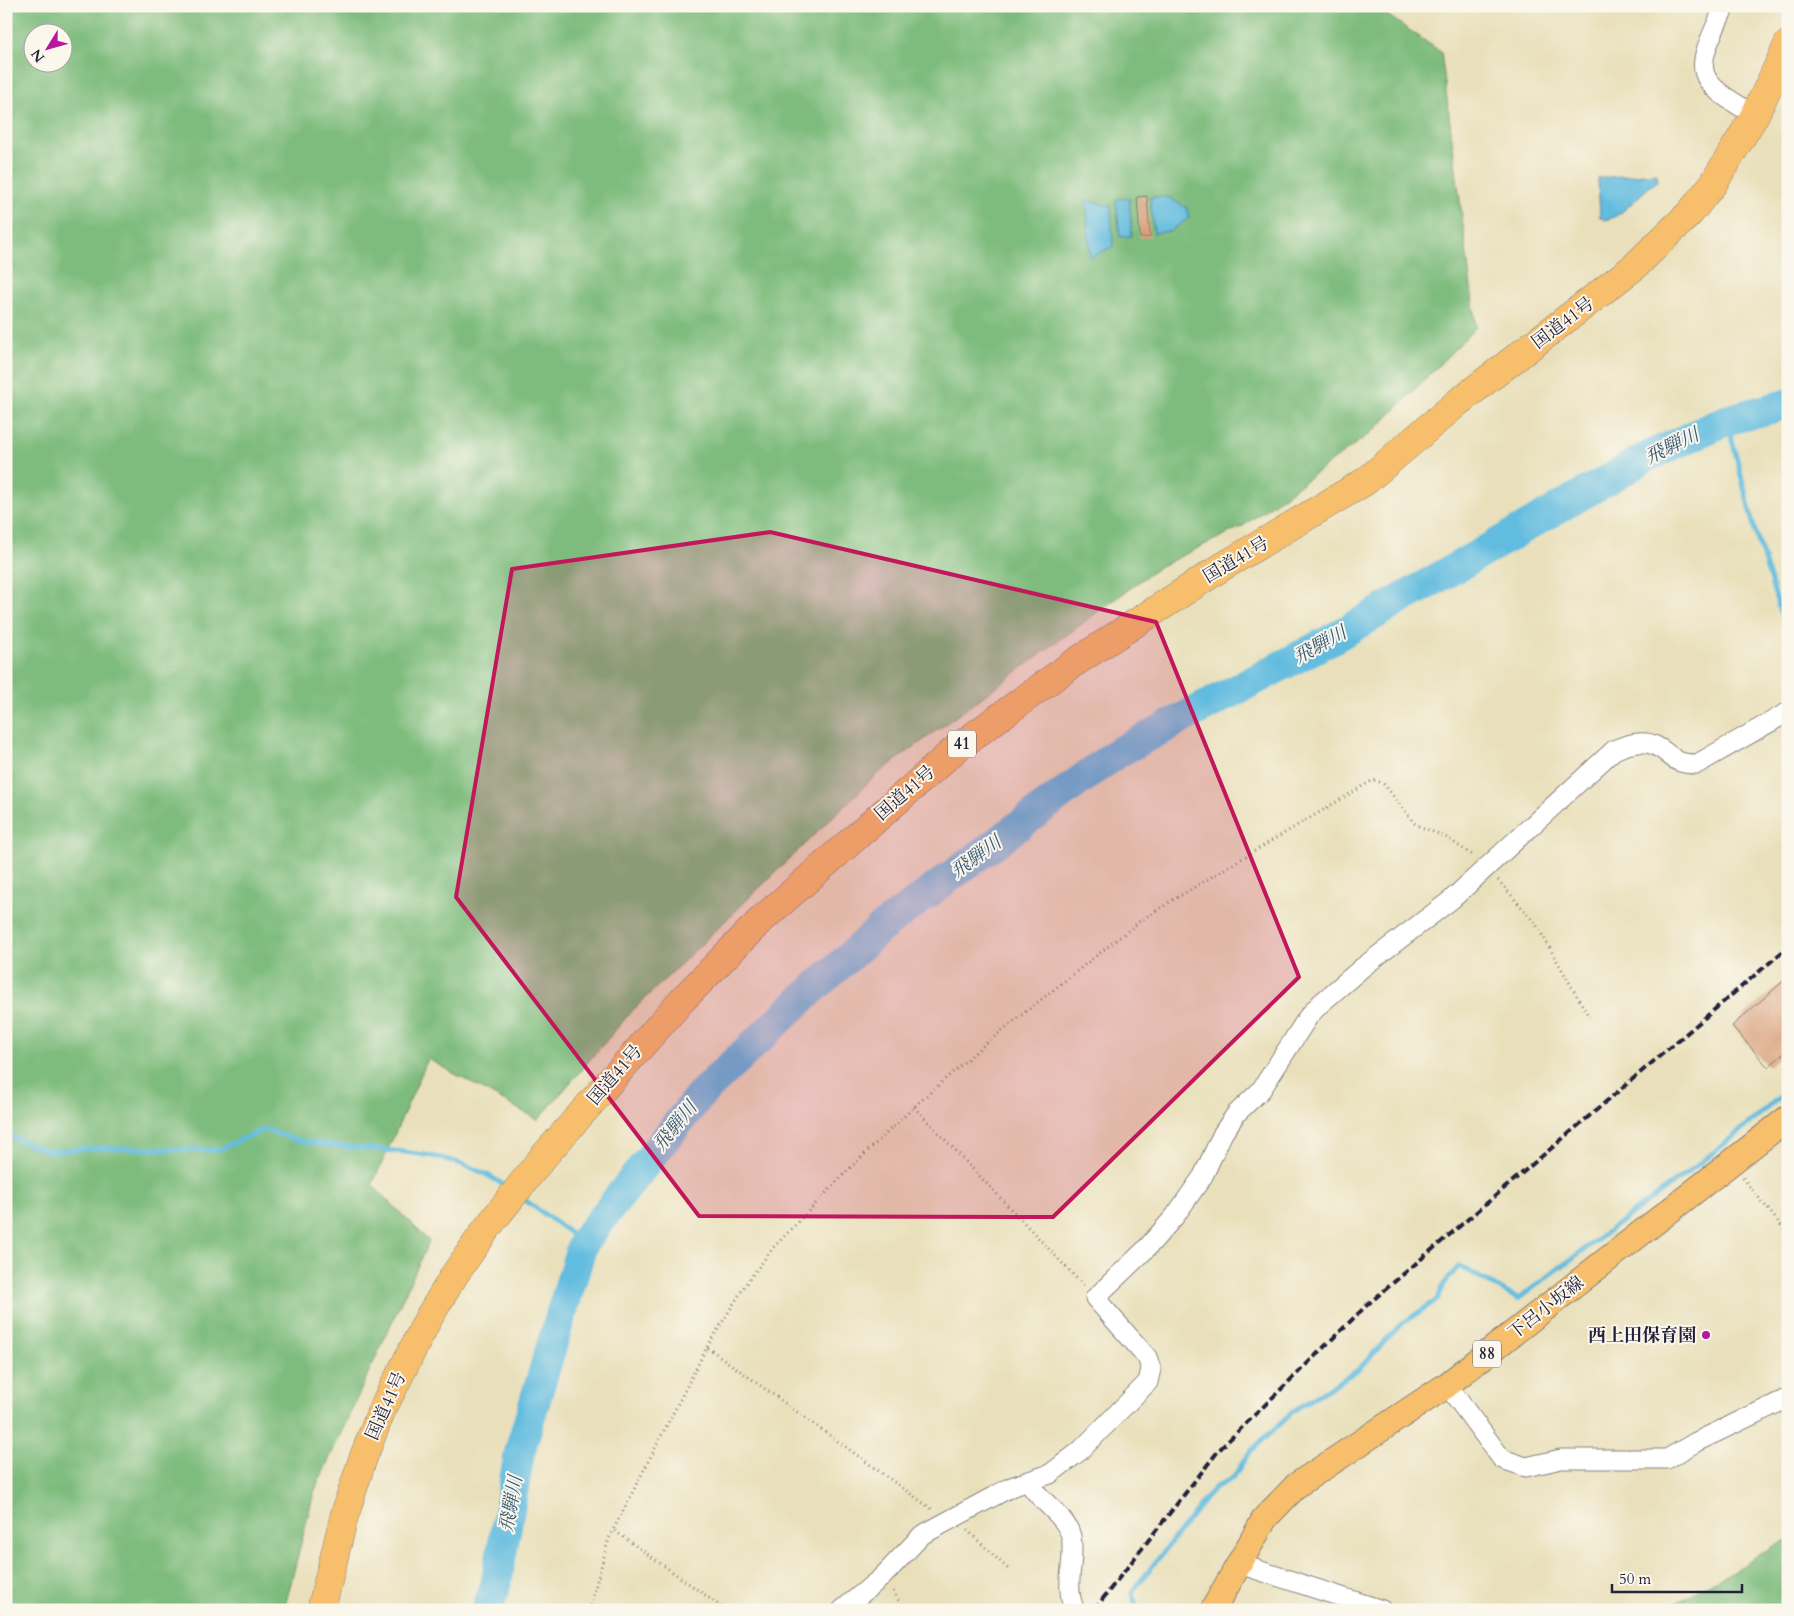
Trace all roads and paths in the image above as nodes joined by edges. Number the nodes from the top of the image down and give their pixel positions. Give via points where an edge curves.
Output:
1 (1725, 6) edge
2 (1788, 44) edge
3 (1755, 115) junction
4 (1788, 712) edge
5 (1485, 867) junction
6 (1589, 1017) dead end
7 (914, 1107) junction
8 (1788, 1118) edge
9 (1731, 1163) junction
10 (1788, 1234) edge
11 (1095, 1298) junction
12 (707, 1348) junction
13 (1447, 1385) junction
14 (1788, 1398) edge
15 (1028, 1481) junction
16 (950, 1519) junction
17 (615, 1530) junction
18 (1239, 1564) junction
19 (1010, 1571) dead end
20 (321, 1610) edge
21 (589, 1610) edge
22 (726, 1610) edge
23 (842, 1610) edge
24 (1075, 1610) edge
25 (1213, 1610) edge
26 (1382, 1610) edge

1 - 3 street via 1703,58 1704,74 1722,97
2 - 3 highway, 国道41号 / 41
3 - 20 highway, 国道41号 / 41 via 1713,184 1690,213 1634,267 1457,403 1366,481 1222,567 1071,665 956,748 759,922 682,1000 538,1163 487,1228 429,1317 381,1412 362,1462 341,1527
4 - 5 street via 1698,764 1674,761 1656,746 1644,743 1624,745 1614,750
5 - 6 path via 1536,924
5 - 7 path via 1467,850 1416,824 1382,782 1373,780 1140,921 979,1049
5 - 11 street via 1451,900 1363,967 1308,1017 1261,1090 1236,1114 1223,1133 1203,1176 1175,1216
7 - 11 path
7 - 12 path via 774,1247
8 - 9 main road, 下呂小坂線 / 88
9 - 10 path
9 - 13 main road, 下呂小坂線 / 88
11 - 15 street via 1147,1358 1151,1369 1148,1382 1080,1451 1050,1474
12 - 16 path
12 - 17 path
13 - 14 street via 1502,1459 1526,1467 1561,1459 1667,1458
13 - 18 main road, 下呂小坂線 / 88 via 1297,1485 1264,1518
15 - 16 street
15 - 24 street via 1070,1535 1069,1582
16 - 19 path
16 - 23 street via 922,1535 882,1577
17 - 21 path via 609,1538
17 - 22 path
18 - 25 main road, 下呂小坂線 / 88
18 - 26 street

